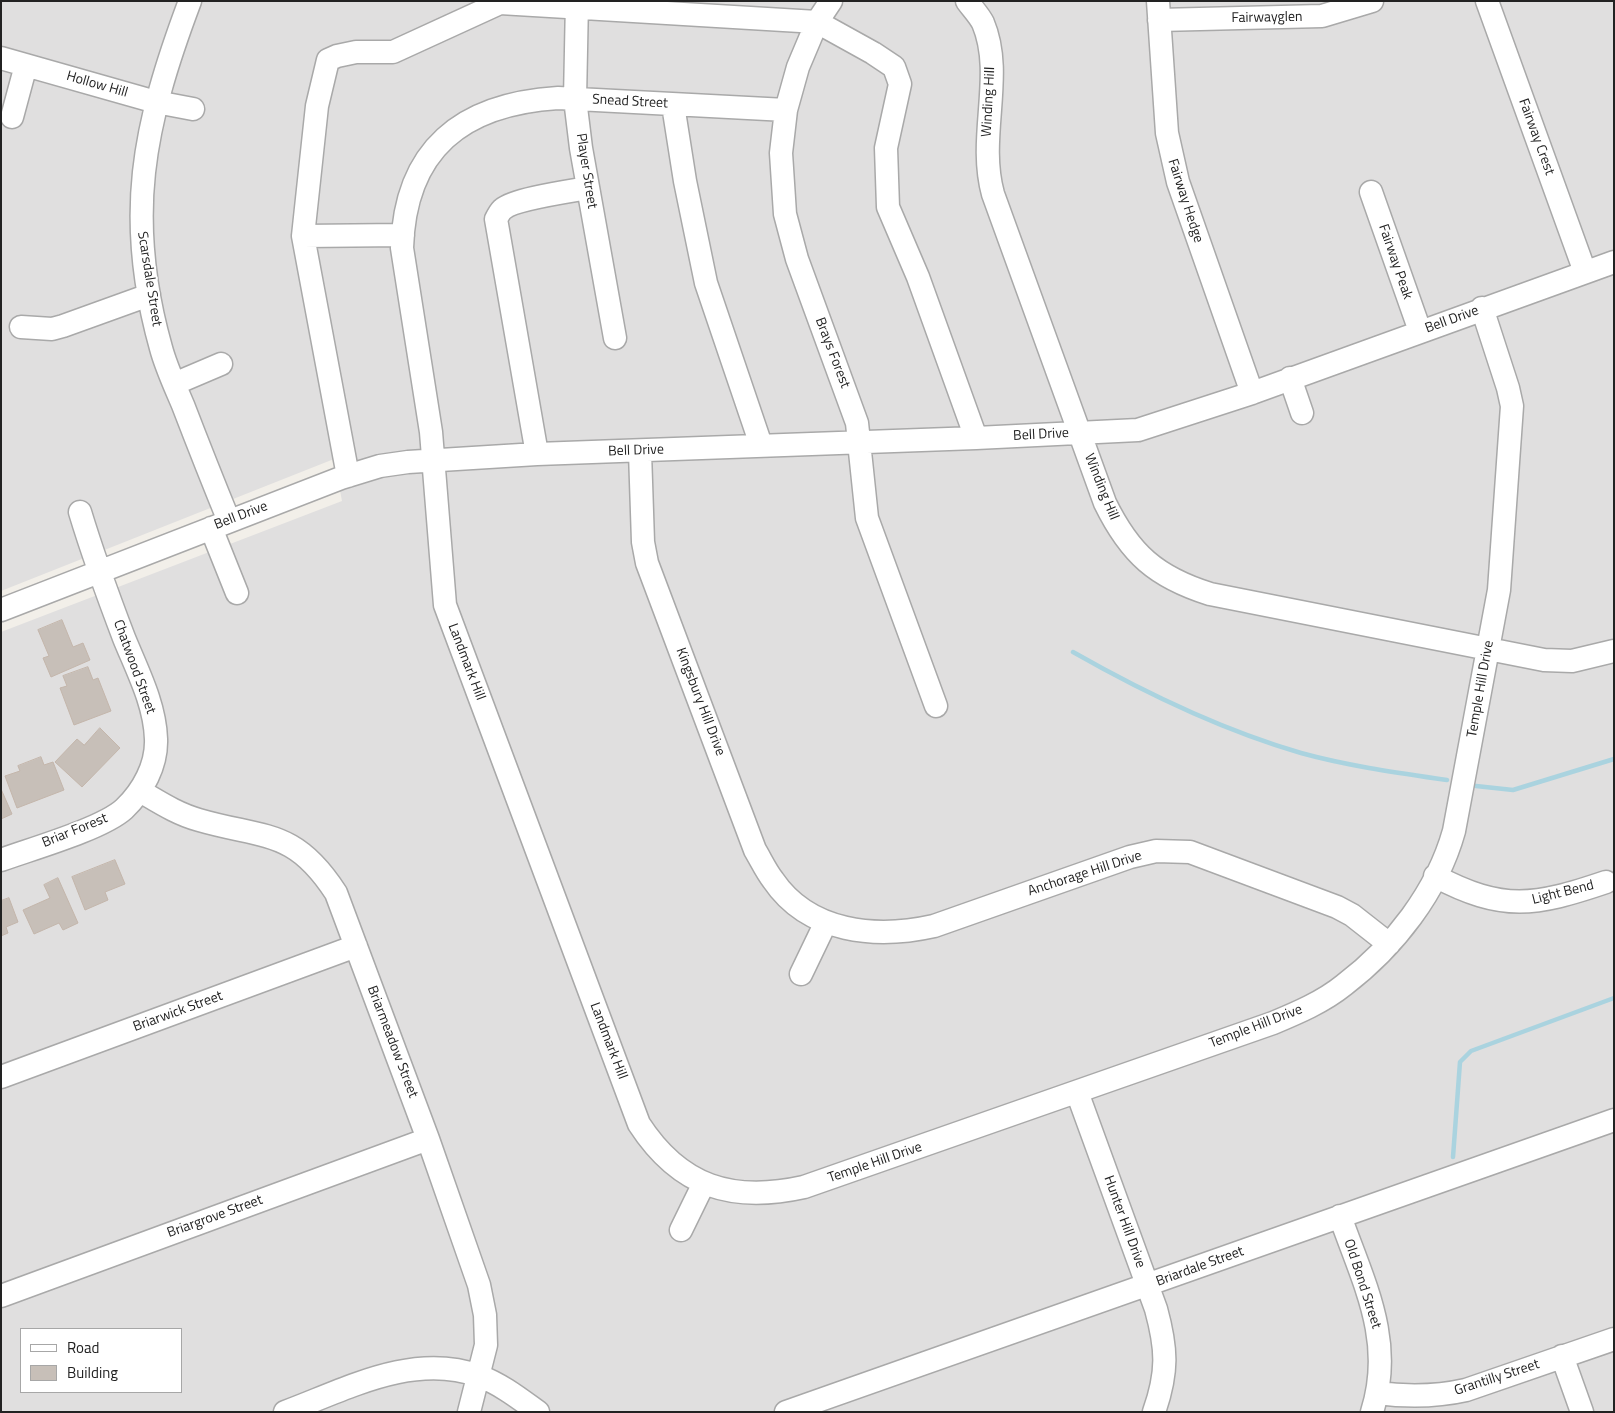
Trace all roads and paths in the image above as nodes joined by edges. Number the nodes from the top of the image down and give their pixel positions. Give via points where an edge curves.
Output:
1 (190, 1) edge
2 (831, 1) edge
3 (968, 1) edge
4 (1372, 1) edge
5 (1486, 1) edge
6 (577, 5) edge
7 (1159, 11) edge
8 (817, 22) junction
9 (1, 58) edge
10 (26, 65) junction
11 (575, 99) junction
12 (156, 102) junction
13 (673, 105) junction
14 (193, 110) dead end
15 (786, 110) junction
16 (12, 117) dead end
17 (478, 117) joint
18 (588, 188) junction
19 (1371, 192) dead end
20 (403, 235) junction
21 (303, 236) junction
22 (1614, 262) edge
23 (1585, 272) junction
24 (149, 296) junction
25 (1482, 308) junction
26 (20, 327) dead end
27 (1420, 331) junction
28 (615, 338) dead end
29 (221, 364) dead end
30 (1290, 378) junction
31 (174, 384) junction
32 (1252, 393) junction
33 (1302, 413) dead end
34 (1079, 433) junction
35 (976, 438) junction
36 (860, 442) junction
37 (762, 445) junction
38 (640, 452) junction
39 (537, 454) junction
40 (434, 460) junction
41 (348, 476) junction
42 (80, 512) dead end
43 (220, 524) junction
44 (98, 572) junction
45 (237, 593) dead end
46 (1, 610) edge
47 (1488, 647) junction
48 (1614, 651) edge
49 (936, 706) dead end
50 (140, 791) junction
51 (1, 860) edge
52 (1435, 876) junction
53 (1606, 882) dead end
54 (826, 922) junction
55 (1389, 944) junction
56 (356, 946) junction
57 (801, 974) dead end
58 (1, 1077) edge
59 (1077, 1092) junction
60 (1614, 1120) edge
61 (428, 1139) junction
62 (704, 1183) junction
63 (1340, 1216) junction
64 (682, 1230) dead end
65 (1147, 1286) junction
66 (1, 1296) edge
67 (1614, 1338) edge
68 (1562, 1356) junction
69 (479, 1376) junction
70 (1374, 1402) edge
71 (285, 1412) edge
72 (469, 1412) edge
73 (538, 1412) edge
74 (786, 1412) edge
75 (1154, 1412) edge
76 (1582, 1412) edge

1 - 12 street, Scarsdale Street
2 - 8 street, Brays Forest
3 - 34 street, Winding Hill via 982,21 992,56 986,156 990,182
4 - 7 street, Fairwayglen via 1322,16
5 - 23 street, Fairway Crest
6 - 8 street
6 - 11 street, Player Street
6 - 21 street via 500,3 392,52 356,52 328,60 317,106
7 - 32 street, Fairway Hedge via 1169,151
8 - 15 street, Brays Forest via 798,67
8 - 35 street via 894,67 900,84 886,148 888,207 918,277
9 - 10 street, Hollow Hill
10 - 12 street, Hollow Hill
10 - 16 street
11 - 13 street, Snead Street
11 - 17 street, Snead Street via 526,100 495,108
11 - 18 street, Player Street
12 - 14 street, Hollow Hill
12 - 24 street, Scarsdale Street via 141,186 140,230
13 - 15 street, Snead Street
13 - 37 street via 706,284
15 - 36 street, Brays Forest via 781,152 785,214 797,259 850,400
17 - 20 street, Landmark Hill via 452,131 424,163 406,204
18 - 28 street, Player Street
18 - 39 street via 550,194 503,208 496,219
19 - 27 street, Fairway Peak
20 - 21 street
20 - 40 street, Landmark Hill via 402,248
21 - 41 street
22 - 23 street, Bell Drive
23 - 25 street, Bell Drive
24 - 26 street via 52,329
24 - 31 street, Scarsdale Street via 161,350
25 - 27 street, Bell Drive
25 - 47 street, Temple Hill Drive via 1508,388 1512,412 1499,590
27 - 30 street, Bell Drive
29 - 31 street
30 - 32 street, Bell Drive
30 - 33 street
31 - 43 street, Scarsdale Street
32 - 34 street, Bell Drive via 1138,430
34 - 35 street, Bell Drive
34 - 47 street, Winding Hill via 1118,529 1146,563 1171,579 1210,594
35 - 36 street, Bell Drive
36 - 37 street, Bell Drive
36 - 49 street, Brays Forest via 867,518
37 - 38 street, Bell Drive
38 - 39 street, Bell Drive
38 - 54 street, Kingsbury Hill Drive via 648,564 755,850 783,892 807,912
39 - 40 street, Bell Drive
40 - 41 street, Bell Drive via 380,466
40 - 62 street, Landmark Hill via 444,605 639,1124 667,1159 682,1172
41 - 43 street, Bell Drive
42 - 44 street, Chatwood Street
43 - 44 street, Bell Drive
43 - 45 street, Scarsdale Street
44 - 46 street, Bell Drive
44 - 50 street, Chatwood Street via 152,709 156,739 154,760
47 - 48 street, Winding Hill via 1544,660 1572,661
47 - 52 street, Temple Hill Drive via 1459,808 1449,847
50 - 51 street, Briar Forest via 123,810 101,823
50 - 56 street, Briarmeadow Street via 184,815 264,834 306,856 336,893
52 - 53 street, Light Bend via 1459,889 1504,902 1528,903
52 - 55 street, Temple Hill Drive via 1410,920
54 - 55 street, Anchorage Hill Drive via 850,931 888,934 912,931 1130,857 1156,852 1190,852 1337,907
54 - 57 street
55 - 59 street, Temple Hill Drive via 1343,986 1273,1024
56 - 58 street, Briarwick Street
56 - 61 street, Briarmeadow Street
59 - 62 street, Temple Hill Drive via 804,1188 774,1194 744,1193
59 - 65 street, Hunter Hill Drive
60 - 63 street, Briardale Street
61 - 66 street, Briargrove Street
61 - 69 street, Briarmeadow Street via 479,1285 486,1345
62 - 64 street
63 - 65 street, Briardale Street
63 - 70 street, Old Bond Street via 1374,1314 1380,1342 1381,1367
65 - 74 street, Briardale Street
65 - 75 street, Hunter Hill Drive via 1164,1340 1165,1371
67 - 68 street, Grantilly Street
68 - 70 street, Grantilly Street via 1444,1395
68 - 76 street
69 - 71 street via 452,1369 423,1367 395,1372
69 - 72 street, Briarmeadow Street
69 - 73 street

